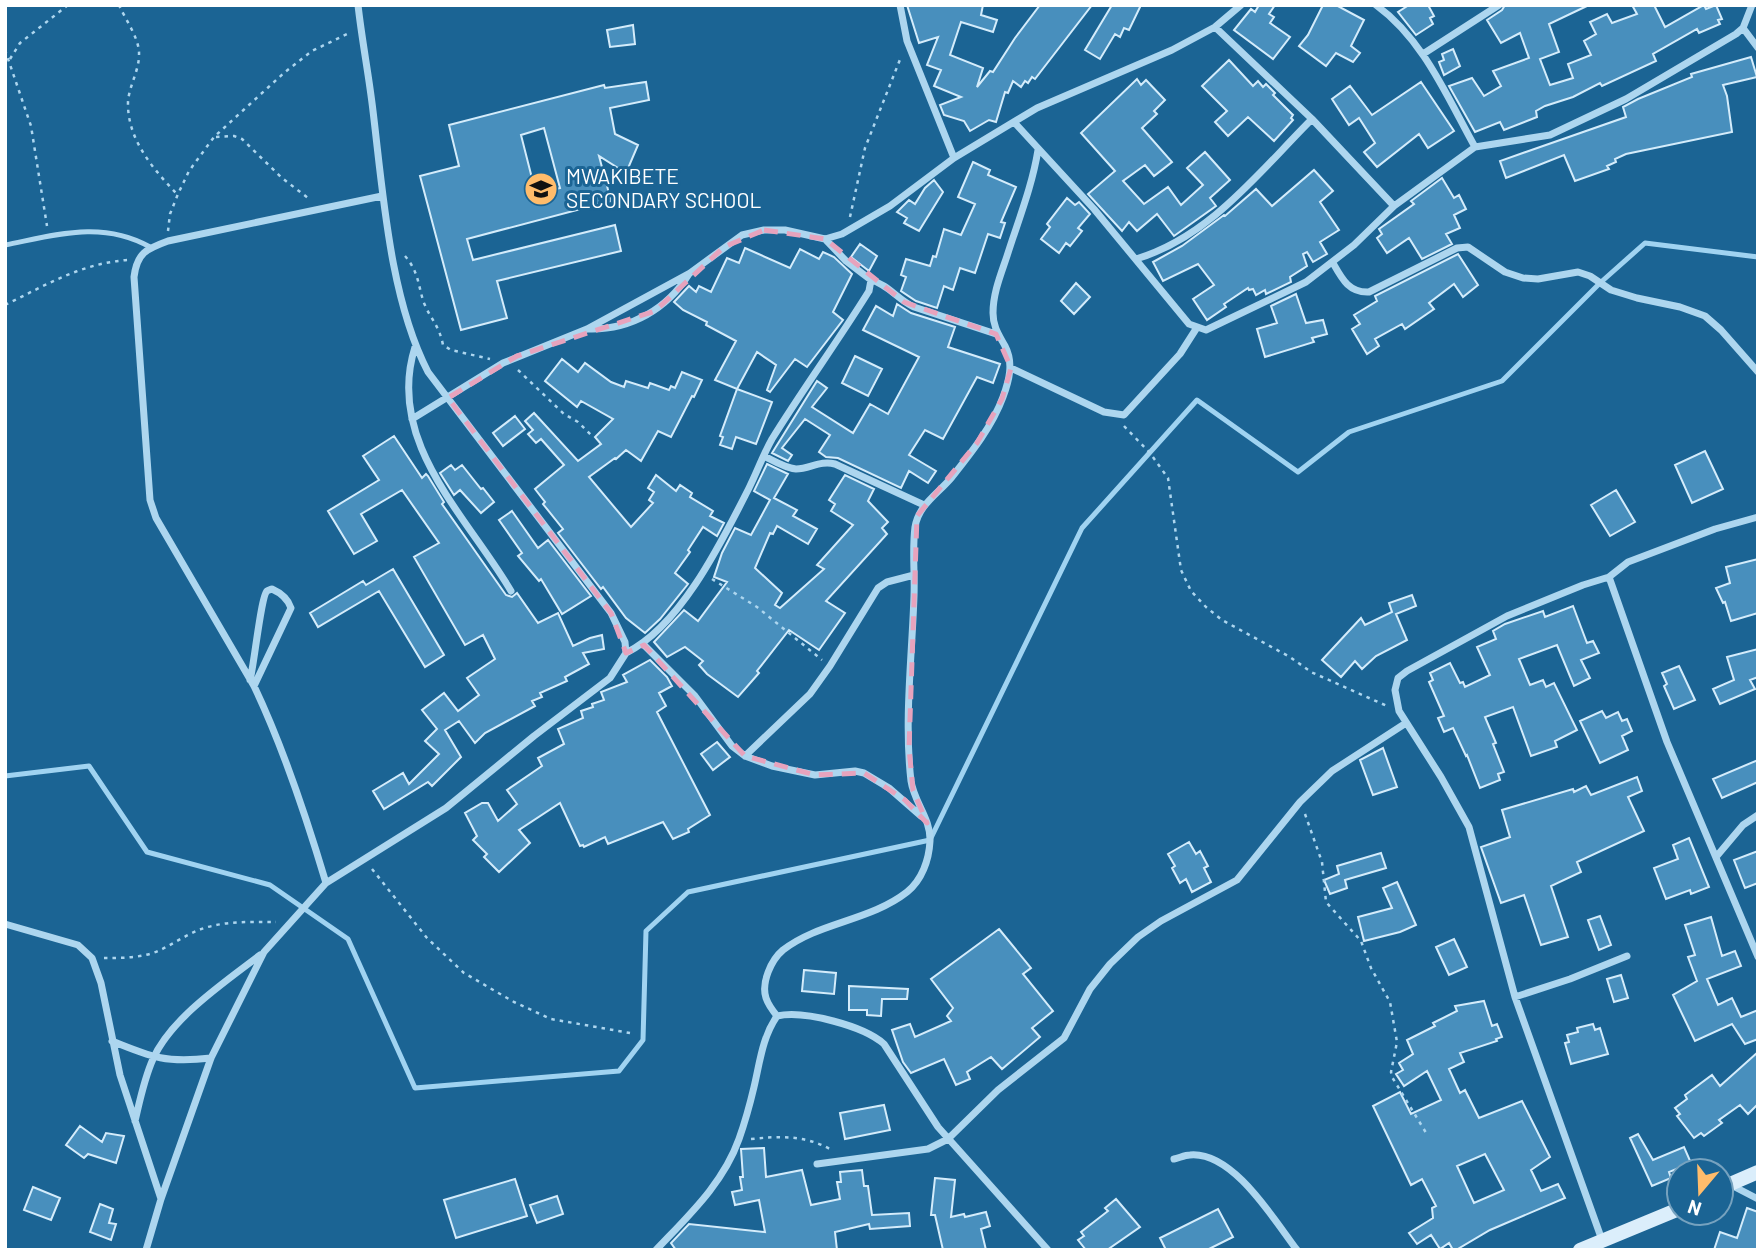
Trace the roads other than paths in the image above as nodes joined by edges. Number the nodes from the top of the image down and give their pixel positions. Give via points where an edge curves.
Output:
1 (358, 5) edge
2 (900, 5) edge
3 (1241, 5) edge
4 (1376, 5) edge
5 (1499, 5) edge
6 (1752, 5) edge
7 (1214, 27) junction
8 (1743, 28) junction
9 (1758, 48) edge
10 (1423, 54) junction
11 (1312, 119) junction
12 (1014, 122) junction
13 (1475, 148) junction
14 (1038, 150) junction
15 (954, 158) junction
16 (382, 196) junction
17 (1394, 206) junction
18 (825, 239) junction
19 (5, 245) edge
20 (150, 247) junction
21 (1136, 259) junction
22 (1333, 263) junction
23 (690, 273) junction
24 (872, 280) junction
25 (1196, 328) junction
26 (587, 329) junction
27 (996, 334) junction
28 (415, 347) junction
29 (1010, 368) junction
30 (1758, 372) edge
31 (447, 398) junction
32 (412, 419) junction
33 (764, 456) junction
34 (924, 505) junction
35 (1758, 517) edge
36 (914, 575) junction
37 (1609, 578) junction
38 (511, 590) dead end
39 (644, 645) junction
40 (626, 653) junction
41 (252, 683) junction
42 (1406, 723) junction
43 (745, 756) junction
44 (1758, 815) edge
45 (928, 823) junction
46 (1716, 857) junction
47 (326, 883) junction
48 (5, 924) edge
49 (264, 952) junction
50 (1627, 956) dead end
51 (1758, 957) edge
52 (1515, 997) junction
53 (777, 1016) junction
54 (112, 1041) junction
55 (154, 1057) junction
56 (211, 1058) junction
57 (135, 1122) junction
58 (947, 1139) junction
59 (1174, 1159) dead end
60 (817, 1164) dead end
61 (1758, 1172) edge
62 (1735, 1182) edge
63 (1735, 1190) edge
64 (161, 1199) junction
65 (1758, 1199) edge
66 (1665, 1215) edge
67 (1602, 1241) junction
68 (146, 1250) edge
69 (656, 1250) edge
70 (1048, 1250) edge
71 (1297, 1250) edge
72 (1580, 1250) edge

1 - 16 street
2 - 15 street via 907,41
3 - 7 street
4 - 10 street
5 - 10 street
6 - 8 street
7 - 11 street
7 - 12 street
8 - 9 street
8 - 13 street via 1669,75 1574,125 1550,135
10 - 13 street
11 - 17 street
11 - 21 street via 1200,228
12 - 14 street
12 - 15 street
13 - 17 street
14 - 21 street
14 - 27 street via 994,296
15 - 18 street via 890,206
16 - 20 street
16 - 28 street
17 - 22 street
18 - 23 street via 785,230 742,235
18 - 24 street
19 - 20 lane via 90,230 132,237
20 - 41 street via 138,259 134,277 150,500 156,518
21 - 25 street via 1180,315
22 - 25 street via 1257,308 1206,330
22 - 30 street via 1349,287 1359,293 1370,292 1457,248 1468,247 1505,272 1523,278 1578,272 1611,290 1705,316
23 - 26 street
23 - 26 street via 655,311 621,326
24 - 27 street via 915,307
24 - 33 street
25 - 29 street via 1180,354 1124,415 1104,412
26 - 31 street via 505,362
27 - 29 street
28 - 31 street
28 - 32 street via 408,381
29 - 34 street via 994,418 950,480
31 - 32 street
31 - 40 street via 611,613
32 - 38 street via 427,464
33 - 34 street via 799,469 821,462 835,464
33 - 39 street via 702,574
34 - 36 street via 917,516
35 - 37 street via 1628,562
36 - 43 street via 878,588 810,694
36 - 45 street via 909,748 913,790
37 - 42 street via 1507,616 1407,671 1398,678 1395,690
37 - 46 street via 1667,741
39 - 40 street
39 - 43 street
40 - 47 street via 610,678 446,808
41 - 41 street via 291,608 272,589 262,604
41 - 47 street via 299,797
42 - 52 street via 1469,827
42 - 58 street via 1332,771 1300,802 1237,880 1138,937 1090,989 1064,1038 998,1090
43 - 45 street via 815,775 864,773 905,800
44 - 46 street via 1743,825
45 - 53 street via 925,869 909,891 882,908 781,951 764,985 766,999
46 - 51 street
47 - 49 street
48 - 54 street via 68,942 92,958
49 - 55 street via 198,1005
49 - 56 street
50 - 52 street
52 - 67 street
53 - 58 street via 801,1015 874,1035
53 - 69 street via 762,1046 754,1090 727,1167
54 - 55 street
54 - 57 street
55 - 56 street via 177,1061
55 - 57 street
56 - 64 street
57 - 64 street
58 - 60 street via 928,1149
58 - 70 street
59 - 71 street via 1192,1155 1218,1162 1247,1185
61 - 62 street
63 - 65 street
64 - 68 street
66 - 67 street
67 - 72 street

